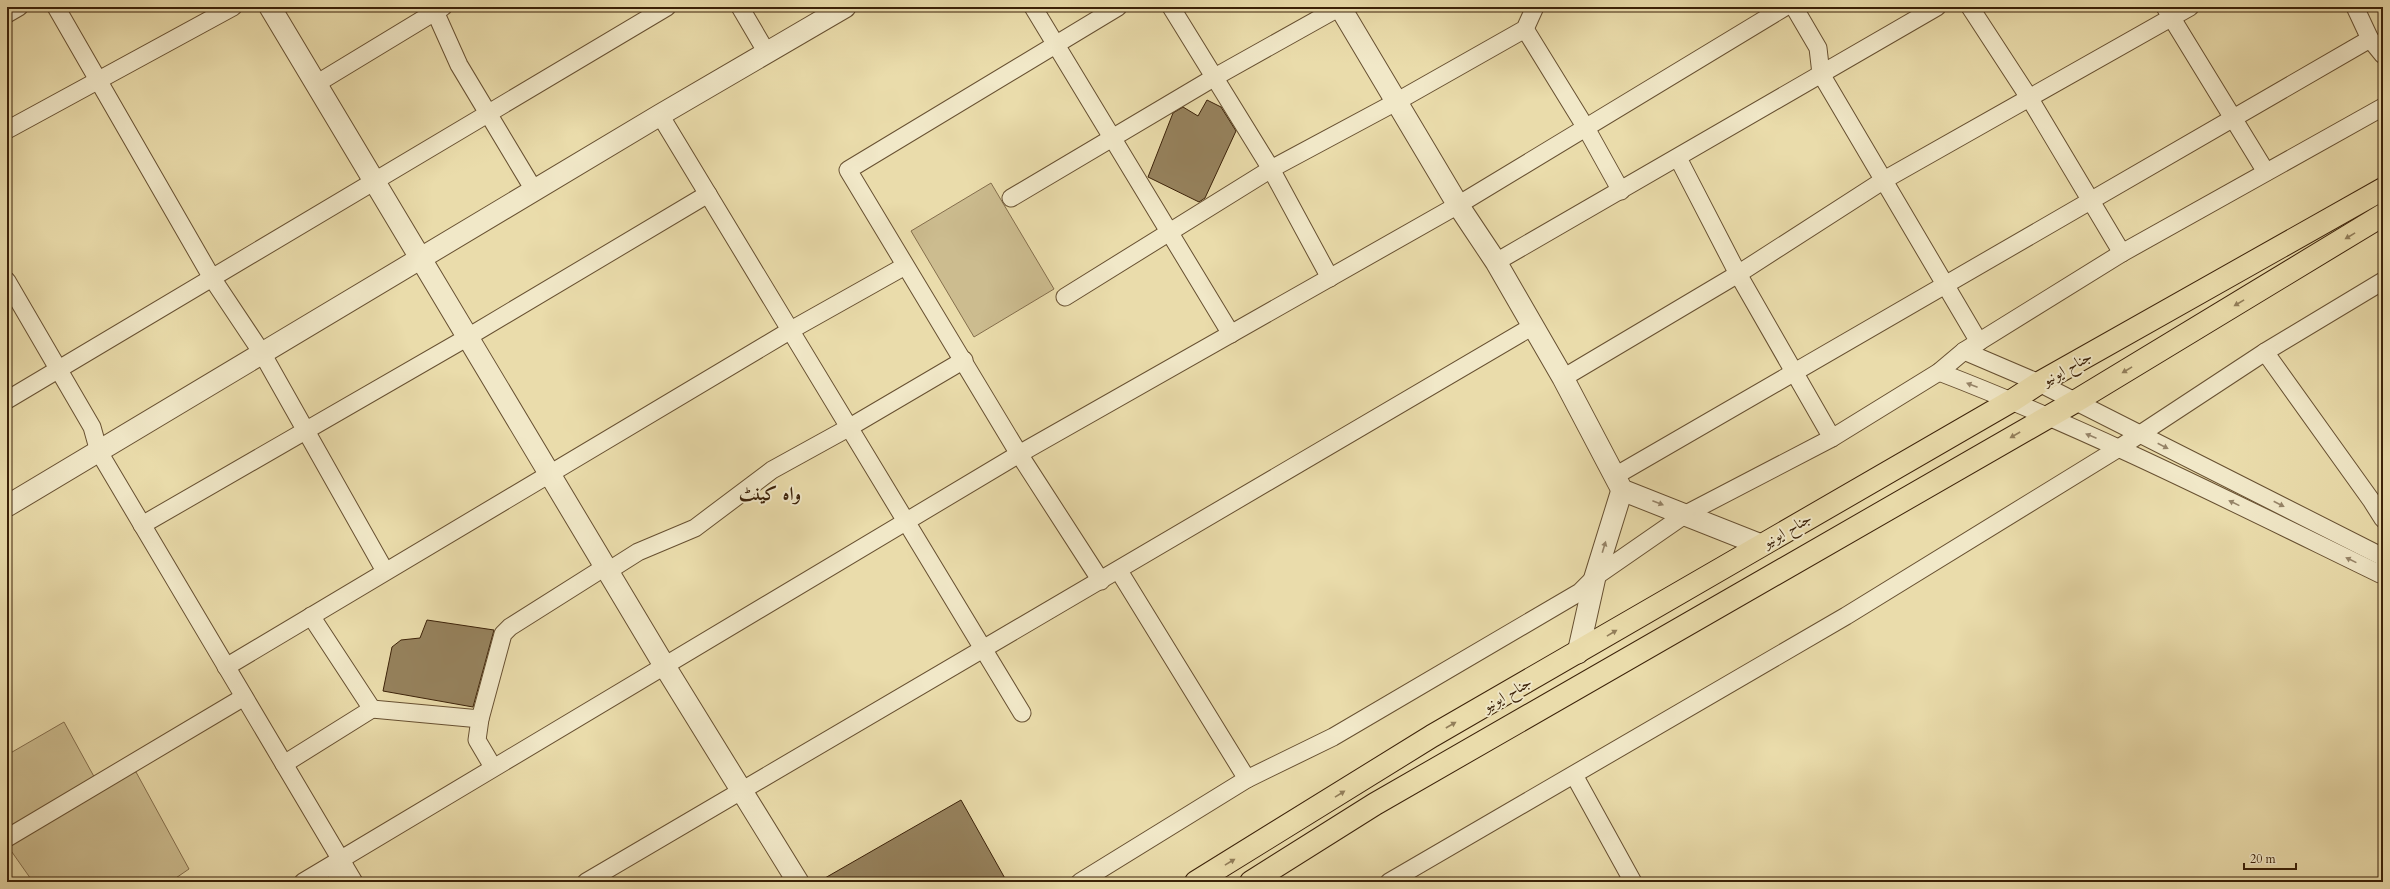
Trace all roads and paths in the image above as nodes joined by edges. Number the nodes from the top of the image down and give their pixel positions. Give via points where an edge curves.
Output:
1 (19, 7) edge
2 (56, 7) edge
3 (233, 7) edge
4 (270, 7) edge
5 (667, 7) edge
6 (740, 7) edge
7 (845, 7) edge
8 (1033, 7) edge
9 (1118, 7) edge
10 (1171, 7) edge
11 (1340, 7) edge
12 (1535, 7) edge
13 (1785, 7) edge
14 (1794, 7) edge
15 (1970, 7) edge
16 (2190, 7) edge
17 (2355, 7) edge
18 (437, 8) edge
19 (1933, 8) edge
20 (2169, 13) edge
21 (7, 14) edge
22 (1525, 29) junction
23 (2370, 38) junction
24 (1054, 45) junction
25 (767, 53) junction
26 (2383, 55) edge
27 (1822, 74) junction
28 (1215, 77) junction
29 (99, 81) junction
30 (316, 84) junction
31 (2030, 99) junction
32 (1396, 102) junction
33 (2383, 107) edge
34 (487, 114) junction
35 (660, 115) junction
36 (2233, 118) junction
37 (1586, 128) junction
38 (7, 130) edge
39 (1112, 140) junction
40 (1678, 158) junction
41 (1271, 169) junction
42 (2266, 172) junction
43 (1884, 180) junction
44 (374, 181) junction
45 (2383, 189) edge
46 (534, 190) junction
47 (1621, 191) junction
48 (708, 194) junction
49 (1011, 198) dead end
50 (2090, 201) junction
51 (1458, 205) junction
52 (2383, 215) edge
53 (1169, 232) junction
54 (2122, 254) junction
55 (420, 258) junction
56 (1496, 262) junction
57 (905, 266) junction
58 (1738, 274) junction
59 (212, 278) junction
60 (1330, 278) junction
61 (2383, 280) edge
62 (7, 281) edge
63 (1945, 284) junction
64 (1065, 297) dead end
65 (1533, 326) junction
66 (791, 330) junction
67 (1231, 334) junction
68 (468, 338) junction
69 (1979, 342) junction
70 (1964, 351) junction
71 (2265, 352) junction
72 (262, 353) junction
73 (964, 360) junction
74 (60, 369) junction
75 (1795, 371) junction
76 (1939, 372) junction
77 (1563, 378) junction
78 (2039, 383) junction
79 (7, 400) edge
80 (2013, 400) junction
81 (2076, 401) junction
82 (2047, 417) junction
83 (850, 427) junction
84 (306, 430) junction
85 (2138, 433) junction
86 (1832, 438) junction
87 (2119, 448) junction
88 (98, 452) junction
89 (1019, 454) junction
90 (549, 473) junction
91 (1618, 483) junction
92 (2377, 500) edge
93 (7, 506) edge
94 (1686, 514) junction
95 (2383, 519) edge
96 (908, 522) junction
97 (142, 525) junction
98 (1762, 545) junction
99 (2383, 557) edge
100 (2383, 567) edge
101 (606, 569) junction
102 (385, 571) junction
103 (1119, 571) junction
104 (1595, 577) junction
105 (1101, 581) junction
106 (311, 616) junction
107 (984, 650) junction
108 (1578, 653) junction
109 (664, 665) junction
110 (226, 667) junction
111 (244, 697) junction
112 (372, 708) junction
113 (1022, 713) dead end
114 (480, 719) junction
115 (284, 764) junction
116 (493, 767) junction
117 (1574, 775) junction
118 (1247, 779) junction
119 (742, 790) junction
120 (7, 838) edge
121 (342, 862) junction
122 (302, 882) edge
123 (335, 882) edge
124 (354, 882) edge
125 (586, 882) edge
126 (798, 882) edge
127 (1080, 882) edge
128 (1196, 882) edge
129 (1251, 882) edge
130 (1389, 882) edge
131 (1633, 882) edge

1 - 21 street
2 - 29 street
3 - 29 street
4 - 30 street
5 - 34 street
6 - 25 street
7 - 25 street
8 - 24 street
9 - 24 street
10 - 28 street
11 - 28 street
11 - 32 street
12 - 22 street
13 - 37 street
14 - 27 street via 1818,48
15 - 31 street
16 - 20 street
17 - 23 street
18 - 30 street
18 - 34 street via 459,65
19 - 27 street
20 - 31 street
20 - 36 street
22 - 32 street
22 - 37 street
23 - 26 street
23 - 36 street
24 - 39 street
24 - 57 street via 848,170
25 - 35 street
27 - 40 street
27 - 43 street
28 - 39 street
28 - 41 street
29 - 38 street
29 - 59 street
30 - 44 street
31 - 43 street
31 - 50 street
32 - 41 street
32 - 51 street
33 - 42 street
34 - 44 street
34 - 46 street
35 - 46 street
35 - 48 street
36 - 42 street
36 - 50 street
37 - 47 street
37 - 51 street
39 - 49 street
39 - 53 street
40 - 47 street
40 - 58 street
41 - 53 street
41 - 60 street
42 - 54 street
43 - 58 street
43 - 63 street
44 - 55 street
44 - 59 street
45 - 78 main road, جناح ایونیو
46 - 55 street
47 - 56 street
48 - 66 street
48 - 68 street
50 - 54 street
50 - 63 street
51 - 56 street
51 - 60 street
52 -> 81 main road, جناح ایونیو
53 - 64 street
53 - 67 street
54 - 69 street
55 - 68 street
55 - 72 street
56 - 65 street
57 - 66 street
57 - 73 street
58 - 75 street
58 - 77 street
59 - 72 street
59 - 74 street
60 - 67 street
61 - 71 street
62 - 74 street
63 - 69 street
63 - 75 street
65 - 77 street
65 - 103 street
66 - 83 street
66 - 90 street
67 - 89 street
68 - 84 street
68 - 90 street
69 - 70 street
70 - 76 street
70 - 78 street
71 - 85 street
71 - 92 street
72 - 84 street
72 - 88 street
73 - 83 street
73 - 89 street
74 - 79 street
74 - 88 street via 92,427
75 - 86 street
75 - 91 street
80 -> 76 street
76 - 86 street
77 - 91 street
78 - 80 main road, جناح ایونیو
78 - 81 street
80 - 82 street
80 - 98 main road, جناح ایونیو
81 - 82 main road, جناح ایونیو
81 - 85 street
87 -> 82 street
82 -> 129 main road, جناح ایونیو via 1375,804
83 - 96 street
83 - 101 street via 772,470 695,528 638,552
84 - 97 street
84 - 102 street
85 - 87 street
85 -> 99 street
86 - 94 street
100 -> 87 street via 2380,574
87 - 117 street via 1846,616
88 - 93 street
88 - 97 street
89 - 96 street
89 - 105 street
90 - 101 street
90 - 102 street
91 -> 94 street
104 -> 91 street
92 - 95 street
94 - 98 street
94 - 104 street
96 - 107 street
96 - 109 street
97 - 110 street
108 -> 98 main road, جناح ایونیو
101 - 109 street
101 - 114 street via 510,626 503,634
102 - 106 street
103 - 105 street
103 - 118 street
104 - 108 street
104 - 118 street via 1580,592 1428,683 1334,737
105 - 107 street
106 - 110 street
106 - 112 street
107 - 113 street
107 - 119 street
128 -> 108 main road, جناح ایونیو via 1432,736
109 - 116 street
109 - 119 street
110 - 111 street
111 - 115 street
111 - 120 street
112 - 114 street
112 - 115 street
114 - 116 street via 477,740
115 - 121 street
116 - 121 street
117 - 130 street
117 - 131 street
118 - 127 street
119 - 125 street
119 - 126 street
121 - 122 street
121 - 123 street
121 - 124 street

